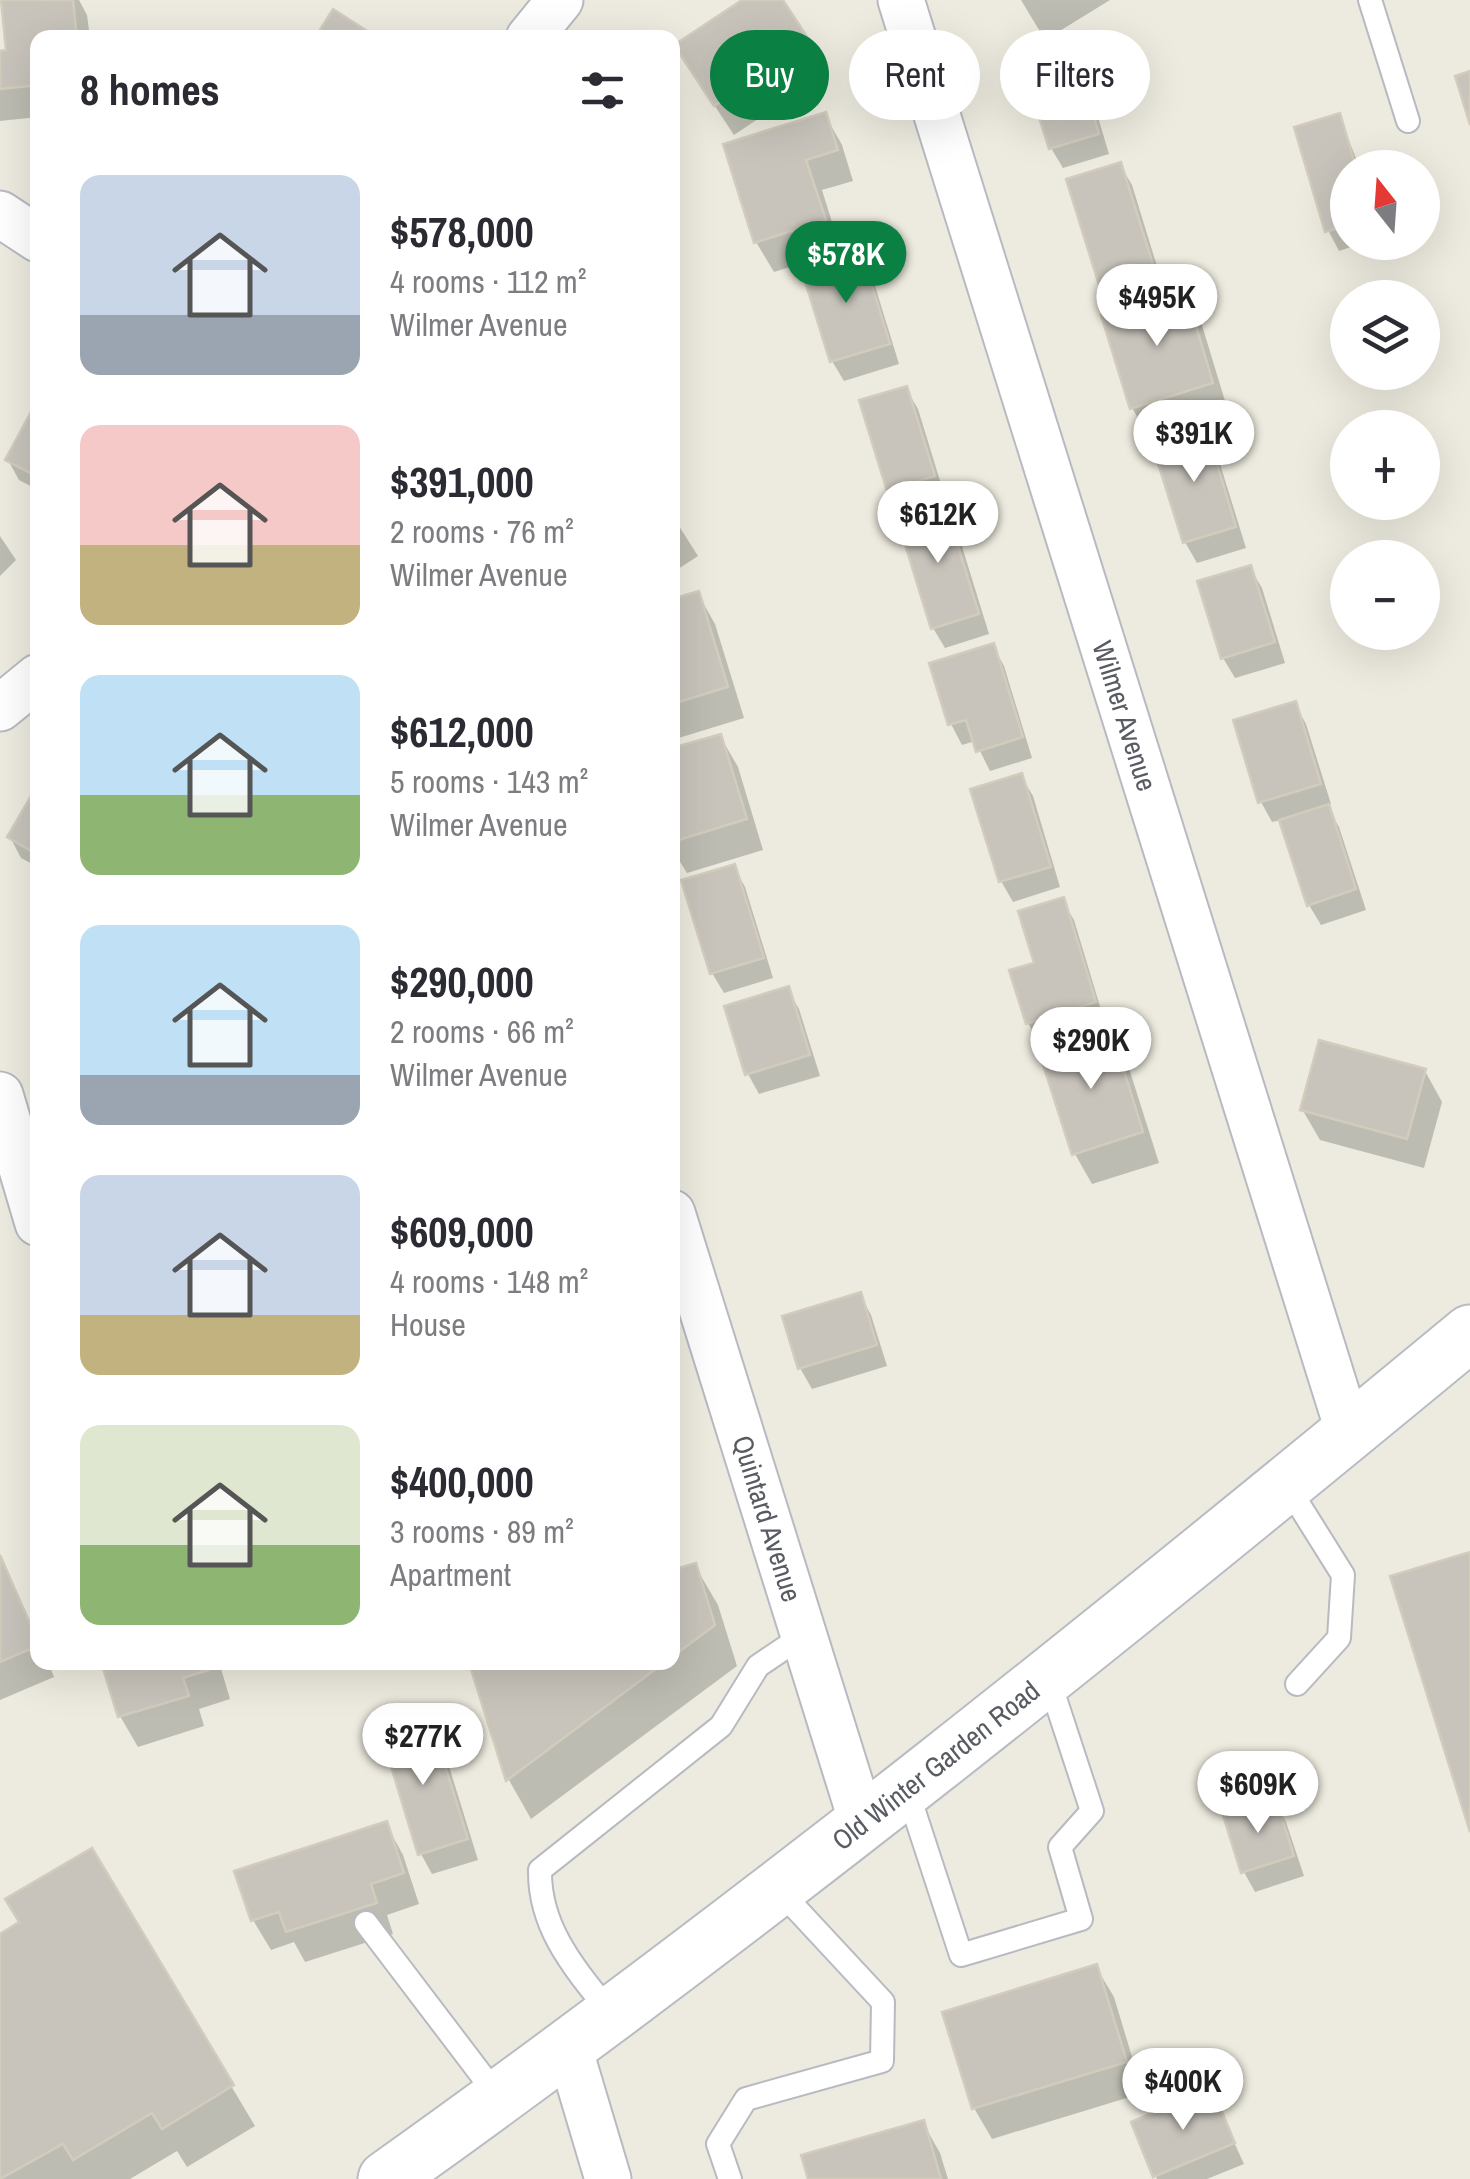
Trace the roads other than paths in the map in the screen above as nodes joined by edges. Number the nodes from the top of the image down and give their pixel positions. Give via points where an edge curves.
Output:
1 (560, 0) edge
2 (901, 0) edge
3 (1370, 0) edge
4 (536, 30) edge
5 (1408, 120) dead end
6 (0, 214) edge
7 (30, 235) edge
8 (30, 684) edge
9 (0, 708) edge
10 (0, 1095) edge
11 (30, 1196) edge
12 (680, 1240) edge
13 (1470, 1334) edge
14 (1349, 1434) junction
15 (1286, 1484) junction
16 (804, 1635) junction
17 (1047, 1674) junction
18 (1297, 1684) dead end
19 (906, 1787) junction
20 (862, 1822) junction
21 (777, 1888) junction
22 (366, 1923) dead end
23 (612, 2014) junction
24 (569, 2048) junction
25 (500, 2098) junction
26 (386, 2179) edge
27 (608, 2179) edge
28 (730, 2179) edge

1 - 4 street
2 - 14 street, Wilmer Avenue
3 - 5 lane
6 - 7 street
8 - 9 street
10 - 11 street
12 - 16 street, Quintard Avenue
13 - 14 main road, Old Winter Garden Road
14 - 15 main road, Old Winter Garden Road
15 - 17 main road, Old Winter Garden Road
15 - 18 lane via 1342,1575 1339,1638
16 - 20 street, Quintard Avenue
16 - 23 lane via 758,1666 721,1726 540,1870 540,1900 564,1956
17 - 19 main road, Old Winter Garden Road
17 - 19 lane via 1092,1812 1060,1847 1081,1919 961,1955
19 - 20 main road, Old Winter Garden Road
20 - 21 main road, Old Winter Garden Road
21 - 23 main road, Old Winter Garden Road
21 - 28 lane via 882,2002 882,2061 746,2099 718,2144
22 - 25 lane
23 - 24 main road, Old Winter Garden Road
24 - 25 main road, Old Winter Garden Road
24 - 27 street
25 - 26 main road, Old Winter Garden Road

